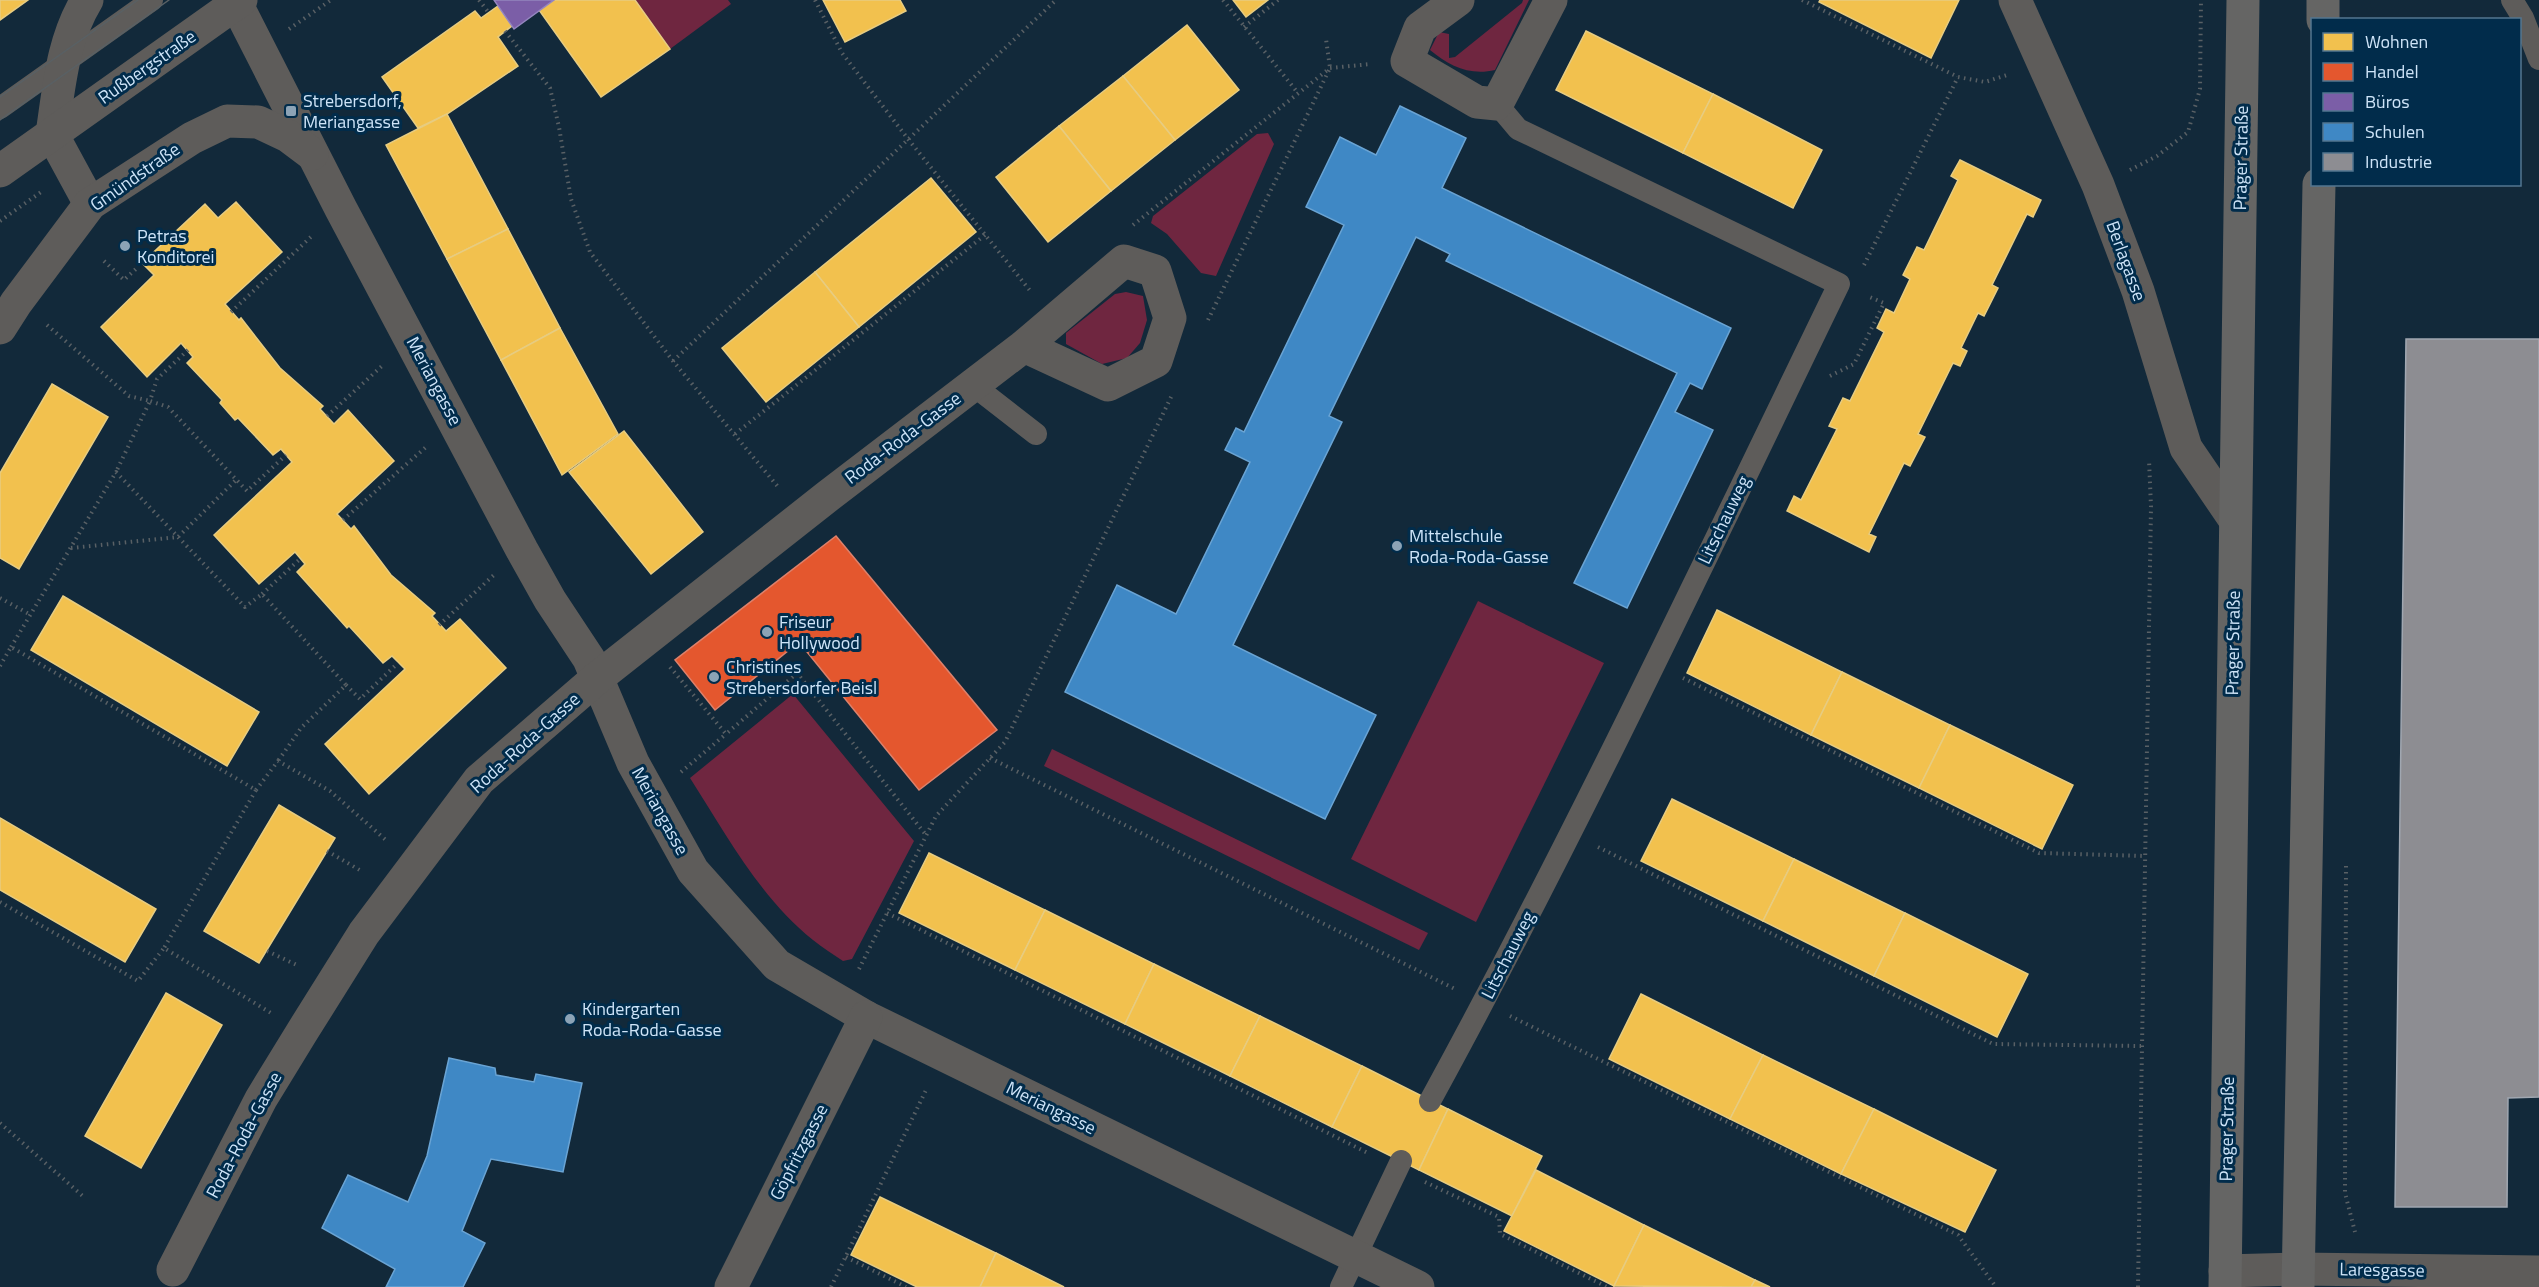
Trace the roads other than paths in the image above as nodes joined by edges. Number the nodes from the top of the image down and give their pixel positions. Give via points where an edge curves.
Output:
1 (87, 0) edge
2 (152, 0) edge
3 (1458, 0) edge
4 (1551, 0) edge
5 (2015, 0) edge
6 (2243, 0) edge
7 (2323, 0) edge
8 (2512, 0) edge
9 (239, 2) edge
10 (2323, 18) edge
11 (2539, 59) edge
12 (63, 63) junction
13 (1497, 105) junction
14 (0, 108) edge
15 (52, 134) junction
16 (314, 155) junction
17 (0, 171) edge
18 (2319, 186) edge
19 (90, 204) junction
20 (0, 328) edge
21 (1024, 346) junction
22 (973, 385) junction
23 (1036, 434) dead end
24 (2235, 520) junction
25 (596, 679) junction
26 (854, 1010) junction
27 (1430, 1101) dead end
28 (1399, 1165) road end
29 (1356, 1257) junction
30 (173, 1270) dead end
31 (2539, 1272) edge
32 (2298, 1278) edge
33 (2225, 1279) edge
34 (731, 1287) edge
35 (1341, 1287) edge
36 (1418, 1287) edge

1 - 12 street via 72,29
2 - 12 lane
3 - 13 street via 1420,28 1407,61 1477,102
4 - 13 street
5 - 24 street, Berlagasse via 2098,185 2138,291 2186,448
6 - 24 main road, Prager Straße
7 - 10 main road
8 - 11 lane
9 - 15 street, Rußbergstraße
9 - 16 street, Meriangasse via 256,46
12 - 14 lane
12 - 15 street
13 - 27 lane, Litschauweg via 1518,129 1839,284 1570,832
15 - 17 street, Rußbergstraße
15 - 19 street
16 - 19 street, Gmündstraße via 288,136 258,122 227,121 192,138
16 - 25 street, Meriangasse via 522,549 589,659
18 - 32 main road
19 - 20 street, Gmündstraße
21 - 21 street, Roda-Roda-Gasse via 1108,385 1156,361 1170,318 1155,271 1124,261
21 - 22 street, Roda-Roda-Gasse
22 - 23 lane
22 - 25 street, Roda-Roda-Gasse
24 - 33 main road, Prager Straße
25 - 26 street, Meriangasse via 633,763 693,871 777,965
25 - 30 street, Roda-Roda-Gasse via 479,780 364,933 261,1099
26 - 29 street, Meriangasse
26 - 34 street, Göpfritzgasse
28 - 29 lane
29 - 35 lane
29 - 36 street, Meriangasse
31 - 32 street, Laresgasse
32 - 33 street, Laresgasse

